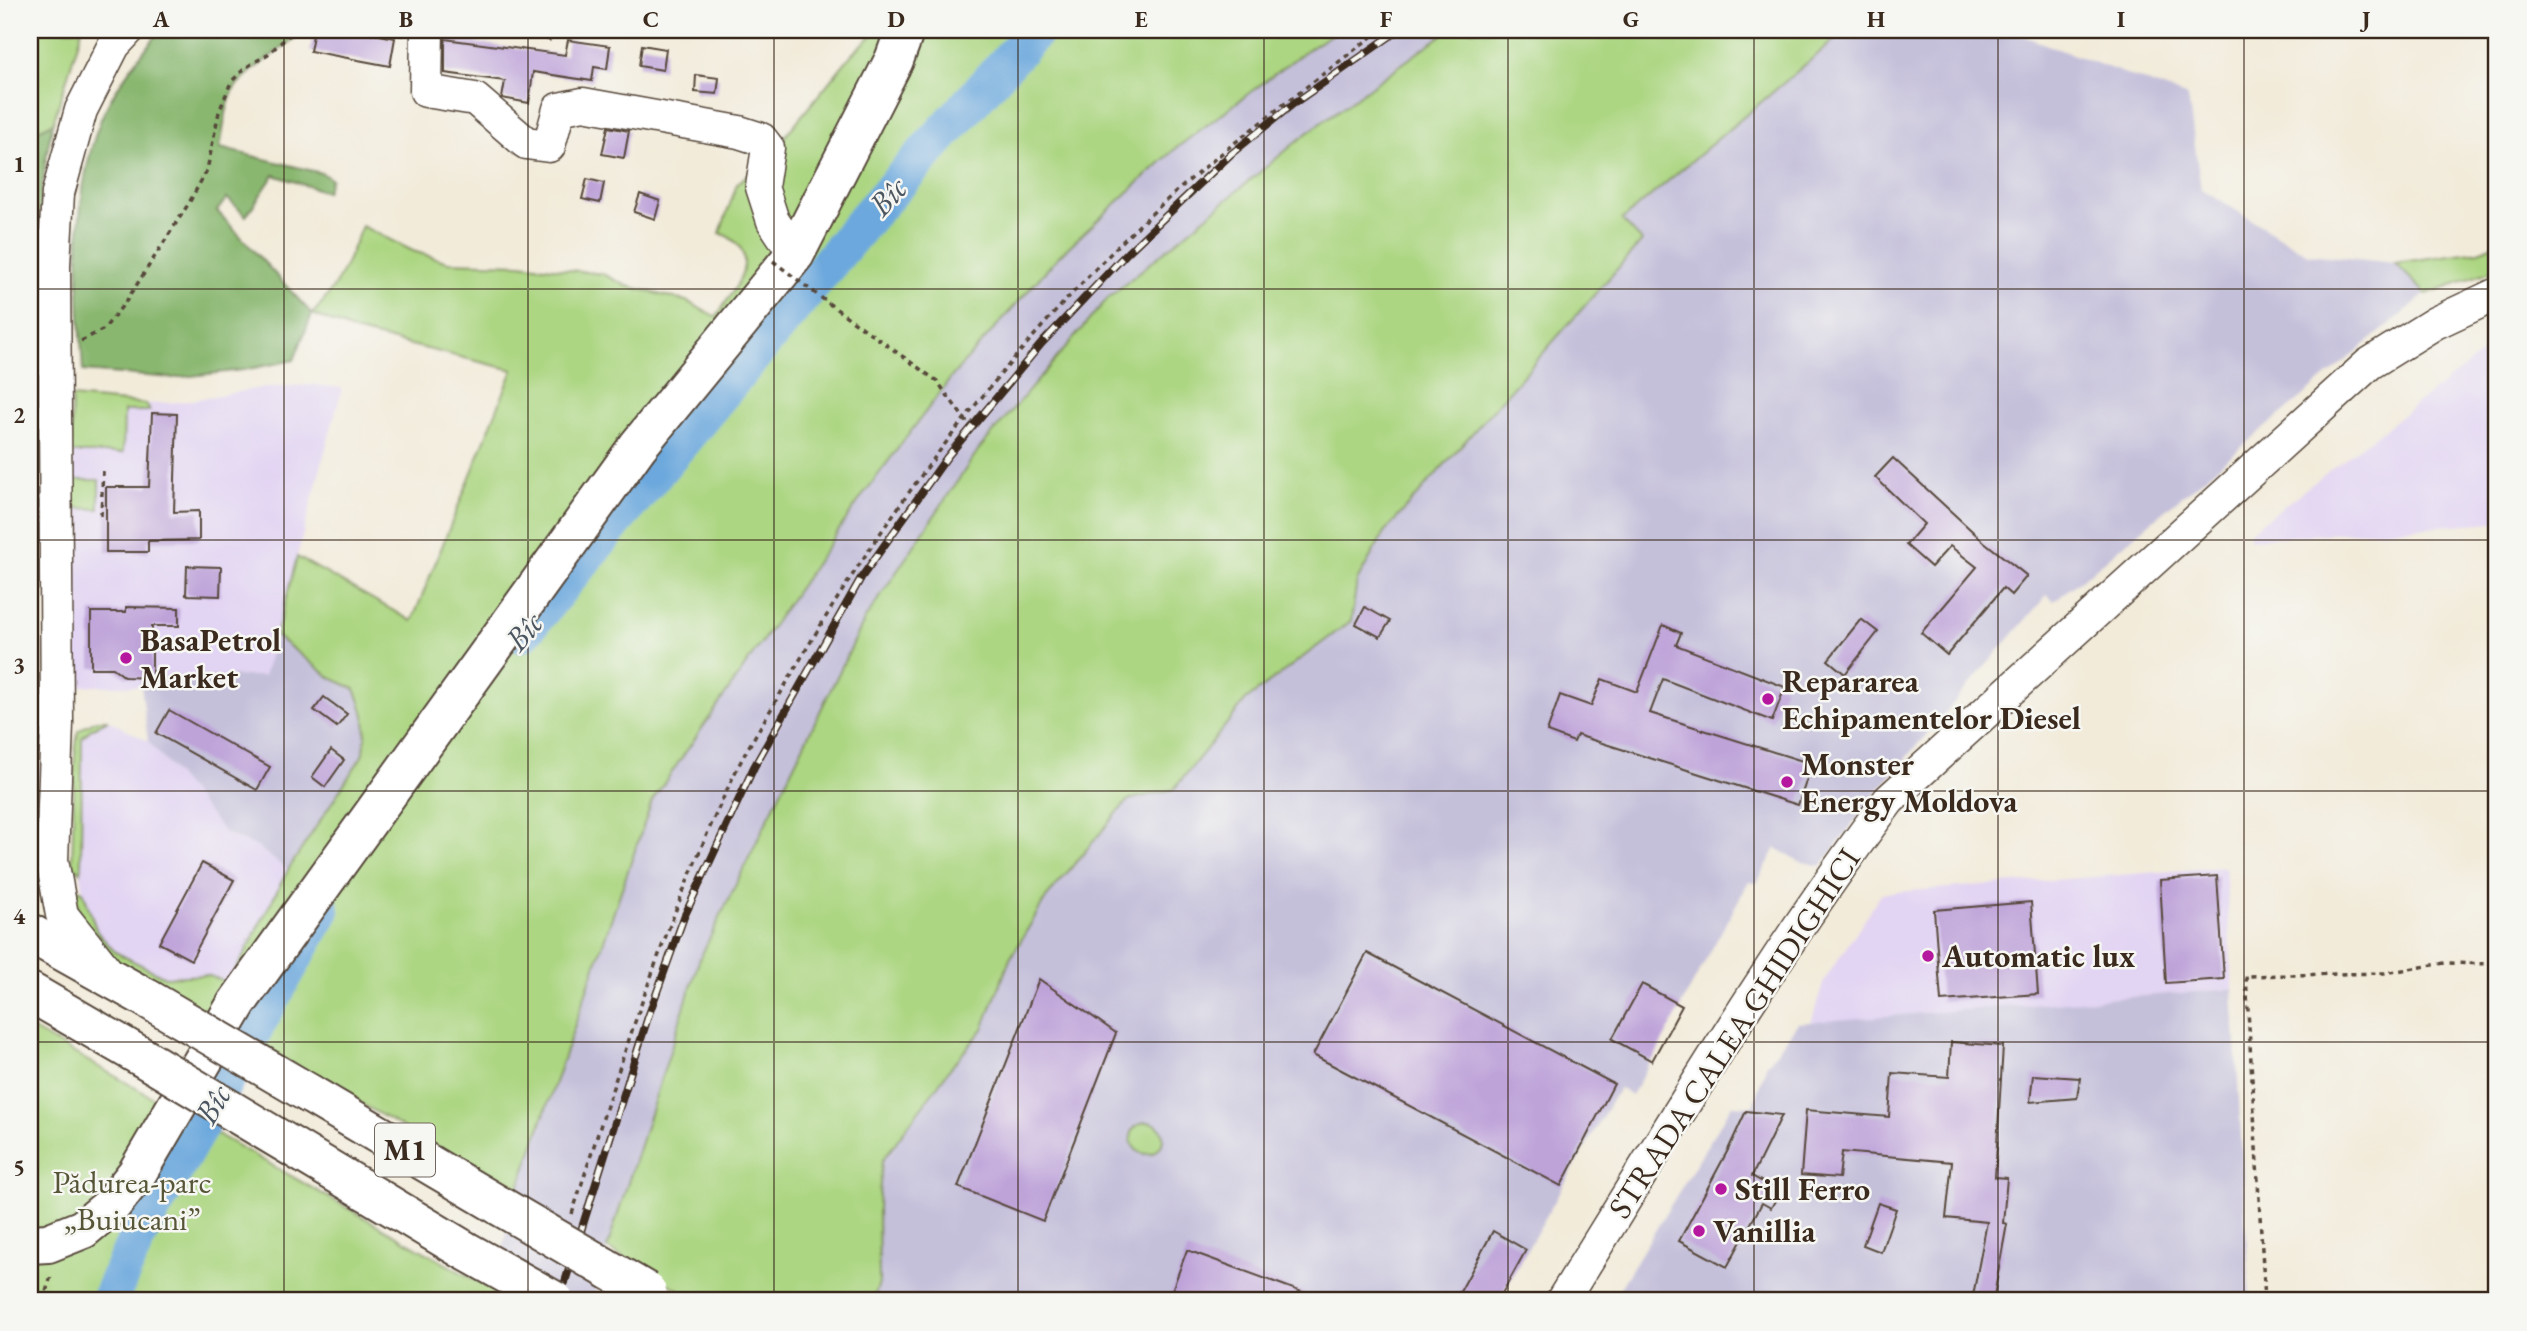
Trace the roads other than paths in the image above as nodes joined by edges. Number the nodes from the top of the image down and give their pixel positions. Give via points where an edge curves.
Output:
1 (128, 30) edge
2 (905, 30) edge
3 (417, 33) edge
4 (784, 258) junction
5 (2497, 294) edge
6 (55, 800) junction
7 (30, 861) edge
8 (30, 933) edge
9 (114, 980) junction
10 (30, 992) edge
11 (30, 1244) edge
12 (655, 1296) edge
13 (555, 1301) edge
14 (1562, 1301) edge

1 - 6 street via 114,45 81,110 58,193 54,265
2 - 4 highway via 894,60
3 - 4 street via 426,91 475,100 527,143 549,146 559,109 583,104 761,139 768,148 762,187
4 - 11 highway via 638,446 237,1003 137,1173 111,1206 83,1229 48,1243
5 - 14 street, STRADA CALEA GHIDIGHICI via 2435,323 2369,364 1889,800 1793,934
6 - 7 street via 46,837
6 - 9 street via 52,860 62,915
8 - 9 highway, M1
9 - 12 highway, M1, bridge
10 - 13 highway, M1, bridge

